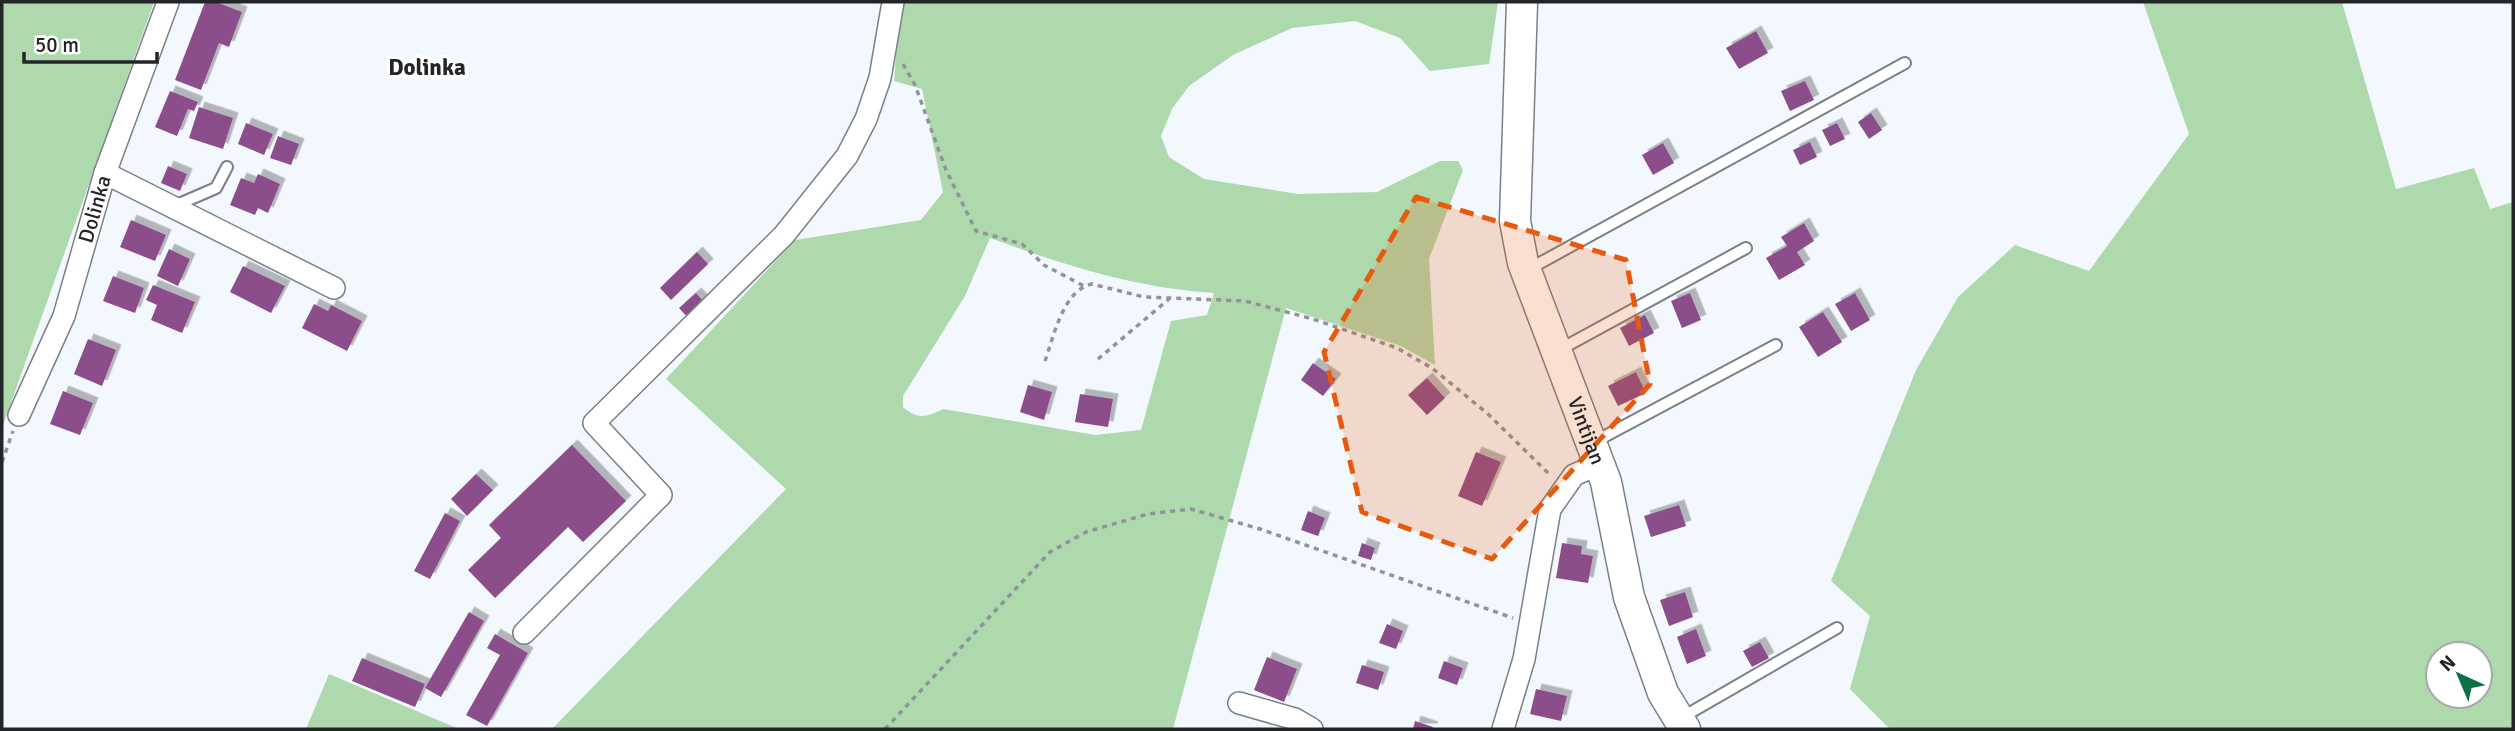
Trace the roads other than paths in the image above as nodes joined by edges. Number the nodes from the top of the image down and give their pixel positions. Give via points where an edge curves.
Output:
1 (168, 2) edge
2 (893, 2) edge
3 (1522, 2) edge
4 (1905, 64) dead end
5 (227, 167) dead end
6 (105, 173) junction
7 (172, 207) junction
8 (1746, 248) dead end
9 (1527, 270) junction
10 (334, 288) dead end
11 (1776, 345) dead end
12 (1557, 351) junction
13 (19, 415) road end
14 (1595, 454) junction
15 (1837, 628) dead end
16 (524, 633) dead end
17 (1239, 703) dead end
18 (1682, 724) edge
19 (1312, 729) edge
20 (1503, 729) edge

1 - 6 street, Dolinka
2 - 16 street via 877,88 847,156 784,235 594,423 661,495
3 - 9 main road, Vintijan via 1515,221
4 - 9 lane
5 - 7 lane via 216,188
6 - 7 street
6 - 13 street, Dolinka via 64,316
7 - 10 street
8 - 12 lane
9 - 12 main road, Vintijan
11 - 14 lane
12 - 14 main road, Vintijan
14 - 18 main road, Vintijan via 1629,597 1663,693
14 - 20 street via 1563,487 1550,509 1518,682
15 - 18 lane
17 - 19 street via 1295,719

